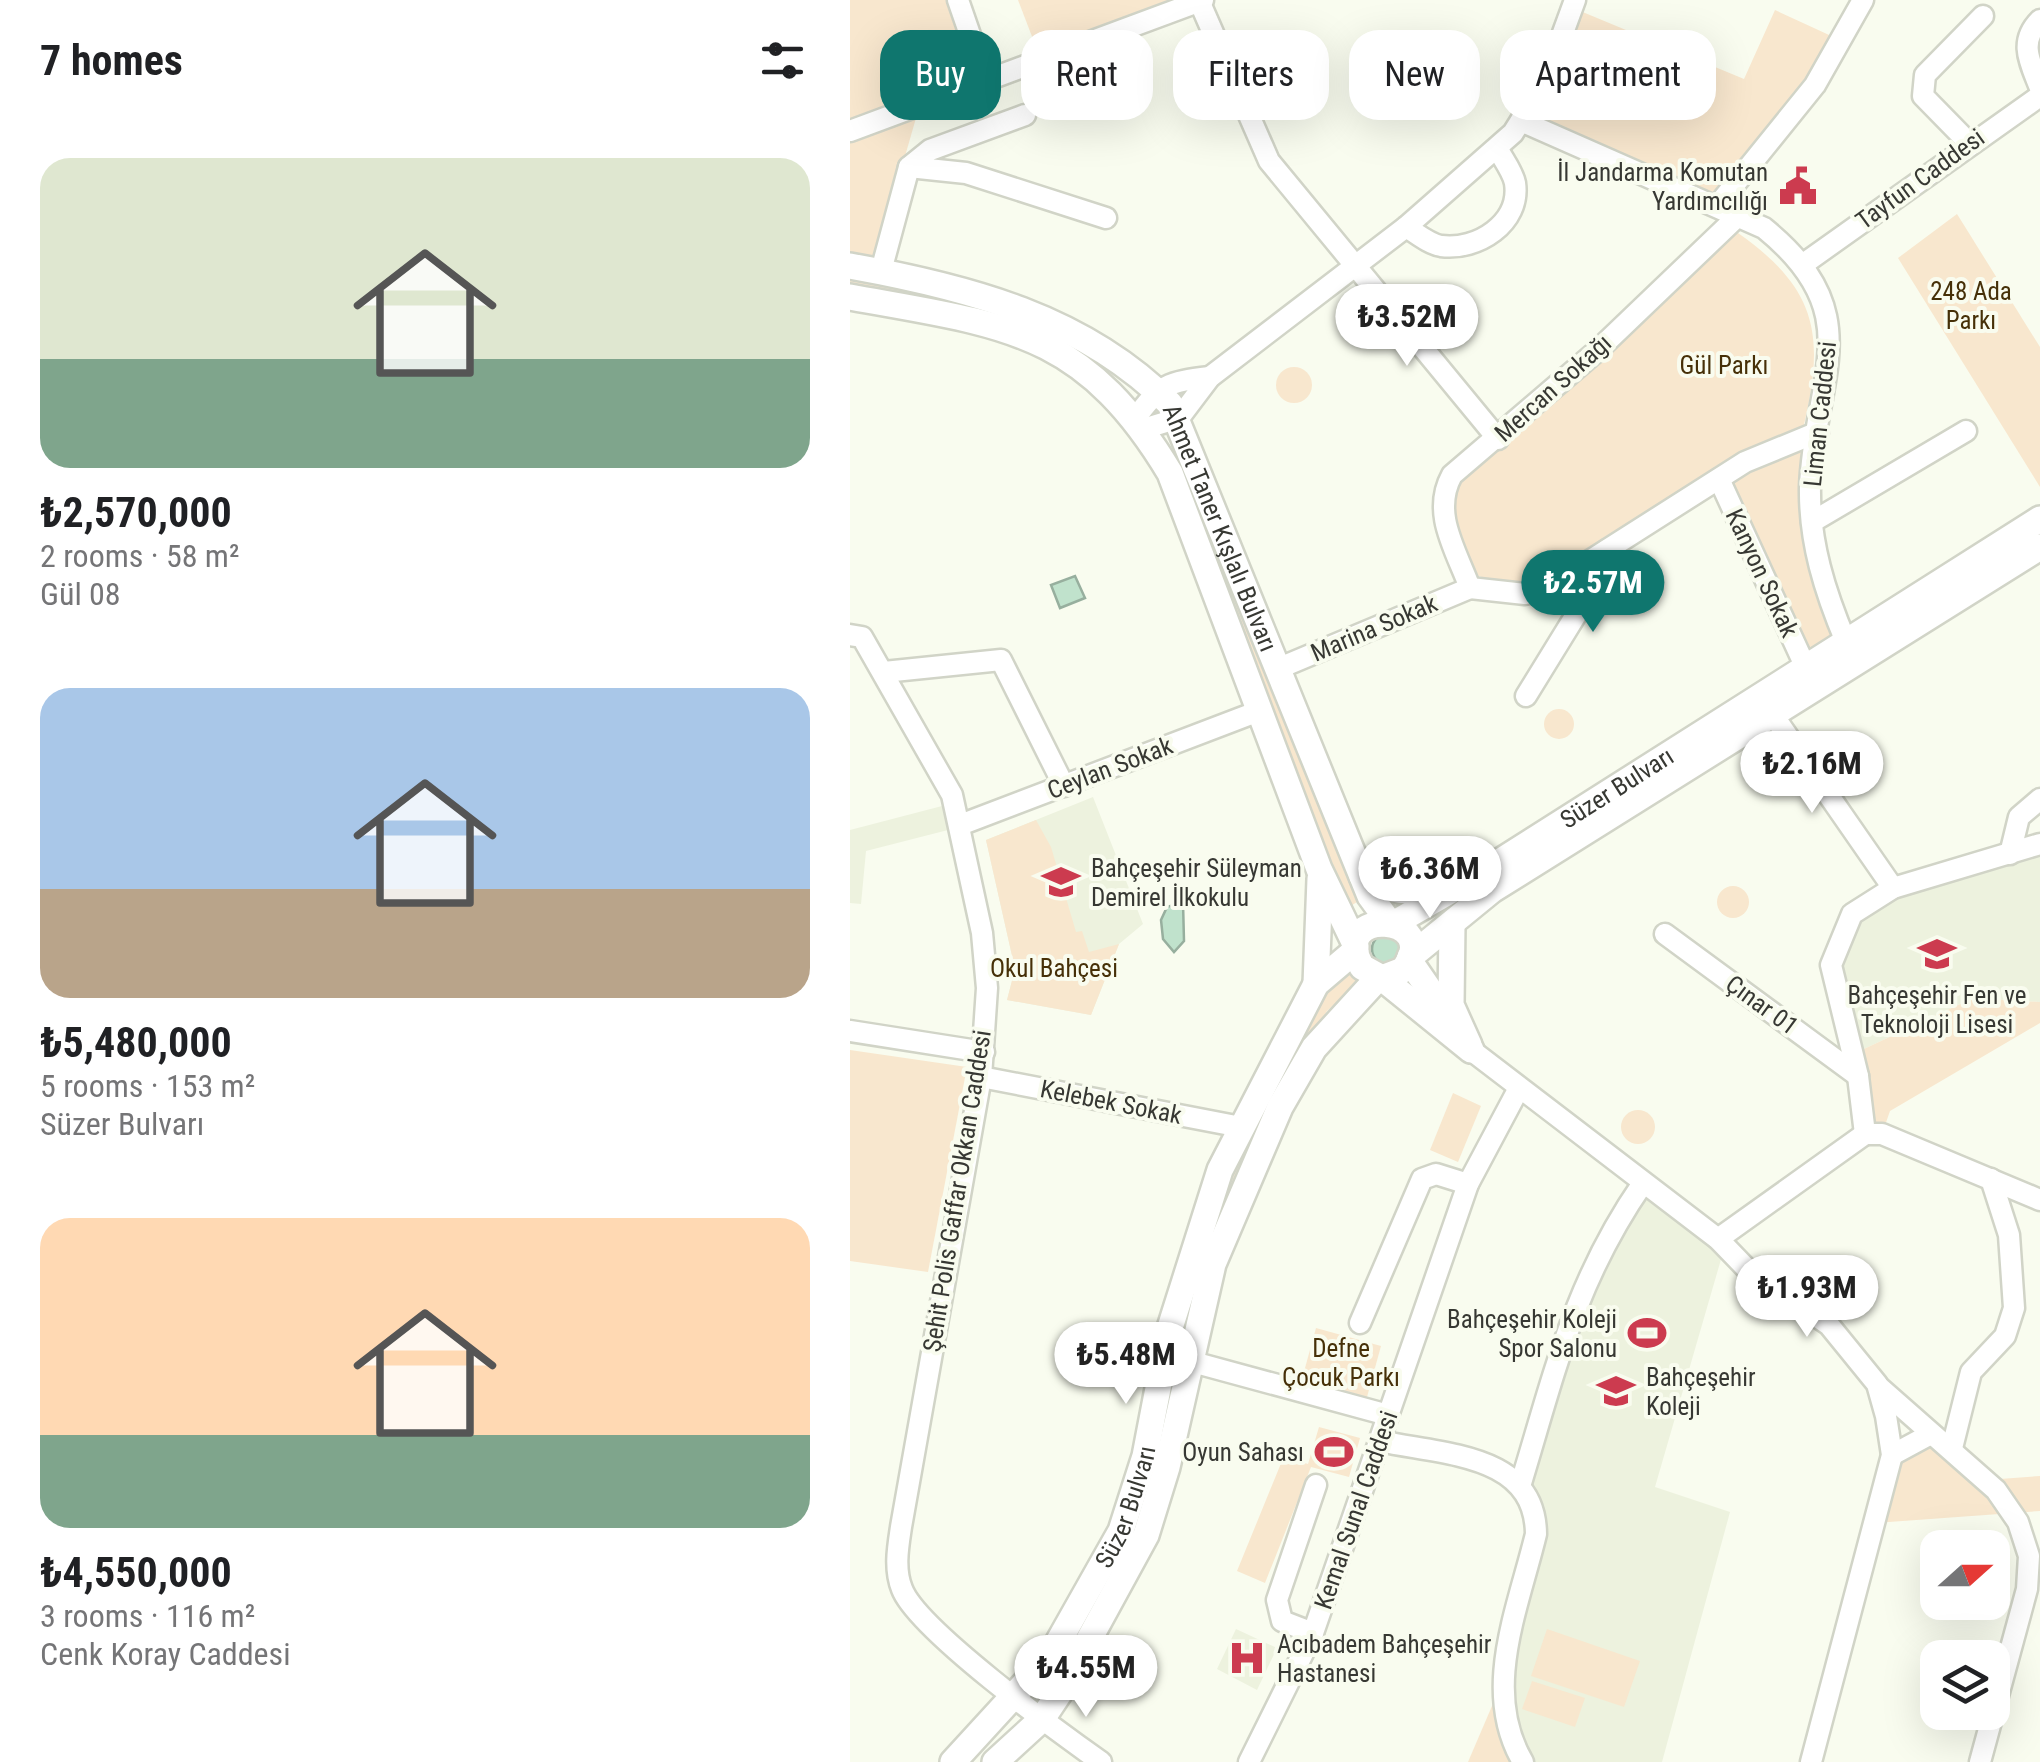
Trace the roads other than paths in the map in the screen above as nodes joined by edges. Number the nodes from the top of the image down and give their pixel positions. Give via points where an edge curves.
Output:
1 (958, 0) edge
2 (1575, 0) edge
3 (1863, 0) edge
4 (1201, 2) edge
5 (1983, 16) dead end
6 (2040, 20) edge
7 (968, 30) edge
8 (1001, 75) edge
9 (2040, 92) edge
10 (1021, 115) edge
11 (882, 120) edge
12 (1521, 122) junction
13 (850, 132) edge
14 (1969, 143) junction
15 (1496, 148) junction
16 (909, 167) junction
17 (1718, 204) junction
18 (1738, 215) junction
19 (1106, 218) dead end
20 (1406, 227) junction
21 (1802, 265) junction
22 (850, 266) edge
23 (1354, 268) junction
24 (881, 272) junction
25 (850, 297) edge
26 (1210, 377) junction
27 (1156, 390) junction
28 (1178, 418) junction
29 (1139, 424) junction
30 (1966, 431) dead end
31 (1818, 432) junction
32 (1498, 438) junction
33 (1718, 479) junction
34 (2040, 519) edge
35 (1812, 522) junction
36 (2040, 547) edge
37 (1607, 550) junction
38 (1470, 588) junction
39 (850, 618) edge
40 (856, 636) edge
41 (1846, 642) junction
42 (1278, 668) junction
43 (1806, 668) junction
44 (884, 672) junction
45 (1526, 696) dead end
46 (1260, 710) junction
47 (1773, 715) junction
48 (1064, 786) junction
49 (2040, 799) edge
50 (960, 826) junction
51 (2040, 844) edge
52 (2010, 854) junction
53 (1320, 869) junction
54 (1362, 876) junction
55 (1455, 886) junction
56 (1893, 888) junction
57 (1391, 923) junction
58 (1452, 924) junction
59 (1665, 934) dead end
60 (1356, 948) junction
61 (1410, 959) junction
62 (1380, 978) junction
63 (1316, 984) junction
64 (850, 1031) edge
65 (1471, 1050) junction
66 (984, 1052) junction
67 (1858, 1076) junction
68 (981, 1077) junction
69 (1519, 1088) junction
70 (1241, 1127) junction
71 (1865, 1134) junction
72 (1991, 1179) junction
73 (1643, 1182) junction
74 (1468, 1184) junction
75 (2040, 1200) edge
76 (1718, 1240) junction
77 (1360, 1323) dead end
78 (1165, 1352) junction
79 (1190, 1362) junction
80 (1876, 1384) junction
81 (1388, 1415) junction
82 (1929, 1435) junction
83 (1380, 1441) junction
84 (1952, 1448) junction
85 (1892, 1454) junction
86 (1522, 1484) junction
87 (1316, 1485) dead end
88 (1313, 1633) junction
89 (1017, 1697) junction
90 (1042, 1719) junction
91 (952, 1762) edge
92 (995, 1762) edge
93 (1101, 1762) edge
94 (1249, 1762) edge
95 (1523, 1762) edge
96 (1811, 1762) edge
97 (1980, 1762) edge

1 - 7 street
2 - 12 street via 1546,82
3 - 17 street via 1816,86
4 - 8 street
4 - 23 street via 1269,161
5 - 14 street via 1925,75 1924,96
6 - 9 street via 2026,50
9 - 14 street, Tayfun Caddesi
10 - 16 street via 930,150
11 - 13 street
12 - 15 street
12 - 17 street, Liman Caddesi
14 - 21 street, Tayfun Caddesi
15 - 20 street
15 - 20 street via 1515,180 1515,203 1500,229 1467,244 1439,246
16 - 19 street via 966,174
16 - 24 street
17 - 18 street, Liman Caddesi
18 - 21 street, Liman Caddesi via 1764,228
18 - 32 street, Mercan Sokağı
20 - 23 street
21 - 31 street, Liman Caddesi via 1825,311 1832,347
22 - 24 main road, Ahmet Taner Kışlalı Bulvarı
23 - 26 street
23 - 32 street
24 - 27 main road, Ahmet Taner Kışlalı Bulvarı via 962,290 1063,325
25 - 29 main road, Ahmet Taner Kışlalı Bulvarı via 990,322 1034,337 1074,360
26 - 27 street
26 - 28 street
27 - 28 main road, Ahmet Taner Kışlalı Bulvarı
27 - 29 street
28 - 29 street
28 - 42 main road, Ahmet Taner Kışlalı Bulvarı
29 - 46 main road, Ahmet Taner Kışlalı Bulvarı via 1170,473
30 - 35 street
31 - 33 street
31 - 35 street, Liman Caddesi
32 - 38 street, Mercan Sokağı via 1452,474 1441,494
33 - 37 street
33 - 43 street, Kanyon Sokak
34 - 41 main road, Süzer Bulvarı
35 - 41 street, Liman Caddesi via 1823,588
36 - 47 main road, Süzer Bulvarı
37 - 38 street via 1547,588 1525,594
37 - 45 street via 1598,580
38 - 42 street, Marina Sokak
39 - 40 street, Şehit Polis Gaffar Okkan Caddesi
40 - 44 street, Şehit Polis Gaffar Okkan Caddesi
41 - 43 main road, Süzer Bulvarı
42 - 54 main road, Ahmet Taner Kışlalı Bulvarı
43 - 55 main road, Süzer Bulvarı
44 - 48 street via 1001,660
44 - 50 street, Şehit Polis Gaffar Okkan Caddesi via 952,794
46 - 48 street, Ceylan Sokak
46 - 53 main road, Ahmet Taner Kışlalı Bulvarı
47 - 56 street
47 - 58 main road, Süzer Bulvarı via 1492,890
48 - 50 street, Ceylan Sokak
49 - 52 street via 2019,816
50 - 66 street, Şehit Polis Gaffar Okkan Caddesi via 988,988
51 - 52 street
52 - 56 street
53 - 60 main road, Ahmet Taner Kışlalı Bulvarı
53 - 63 main road
54 - 55 main road via 1382,888 1412,892
54 - 57 main road, Ahmet Taner Kışlalı Bulvarı
55 - 57 main road, Süzer Bulvarı
56 - 67 street via 1852,914 1831,966
57 - 60 main road via 1367,927
57 - 61 main road via 1407,935
58 - 61 main road, Süzer Bulvarı
58 - 65 main road via 1452,1005
59 - 67 street, Çınar 01
60 - 62 main road via 1362,967
60 - 63 main road, Süzer Bulvarı
61 - 62 main road via 1396,975
61 - 65 main road
62 - 65 main road
62 - 79 main road, Süzer Bulvarı via 1314,1048 1280,1107 1213,1264
63 - 70 main road, Süzer Bulvarı
64 - 66 street
65 - 69 street
66 - 68 street, Şehit Polis Gaffar Okkan Caddesi
67 - 71 street
68 - 70 street, Kelebek Sokak
68 - 89 street, Şehit Polis Gaffar Okkan Caddesi via 897,1558 901,1588 916,1614
69 - 73 street
69 - 74 street, Kemal Sunal Caddesi
70 - 78 main road, Süzer Bulvarı via 1188,1262
71 - 72 street via 1882,1134
71 - 76 street
72 - 75 street
72 - 84 street via 2009,1235 2014,1308 2005,1336 1971,1372
73 - 76 street
73 - 86 street via 1607,1235 1577,1299
74 - 77 street via 1436,1174 1422,1179
74 - 81 street, Kemal Sunal Caddesi
76 - 80 street via 1746,1268 1829,1324
78 - 79 street
78 - 89 main road, Süzer Bulvarı via 1121,1530 1052,1655
79 - 81 street
79 - 90 main road, Süzer Bulvarı via 1146,1535
80 - 82 street
80 - 85 street
81 - 83 street, Kemal Sunal Caddesi
82 - 84 street
82 - 85 street
83 - 86 street via 1494,1466
83 - 88 street, Kemal Sunal Caddesi
84 - 97 street via 1996,1490 2018,1522 2029,1556 2027,1589
85 - 96 street
86 - 95 street via 1536,1510 1536,1534 1500,1692 1506,1728
87 - 88 street via 1277,1600 1282,1621
88 - 94 street, Kemal Sunal Caddesi
89 - 90 street, Şehit Polis Gaffar Okkan Caddesi
89 - 91 main road, Süzer Bulvarı
90 - 92 main road, Süzer Bulvarı
90 - 93 street, Şehit Polis Gaffar Okkan Caddesi

